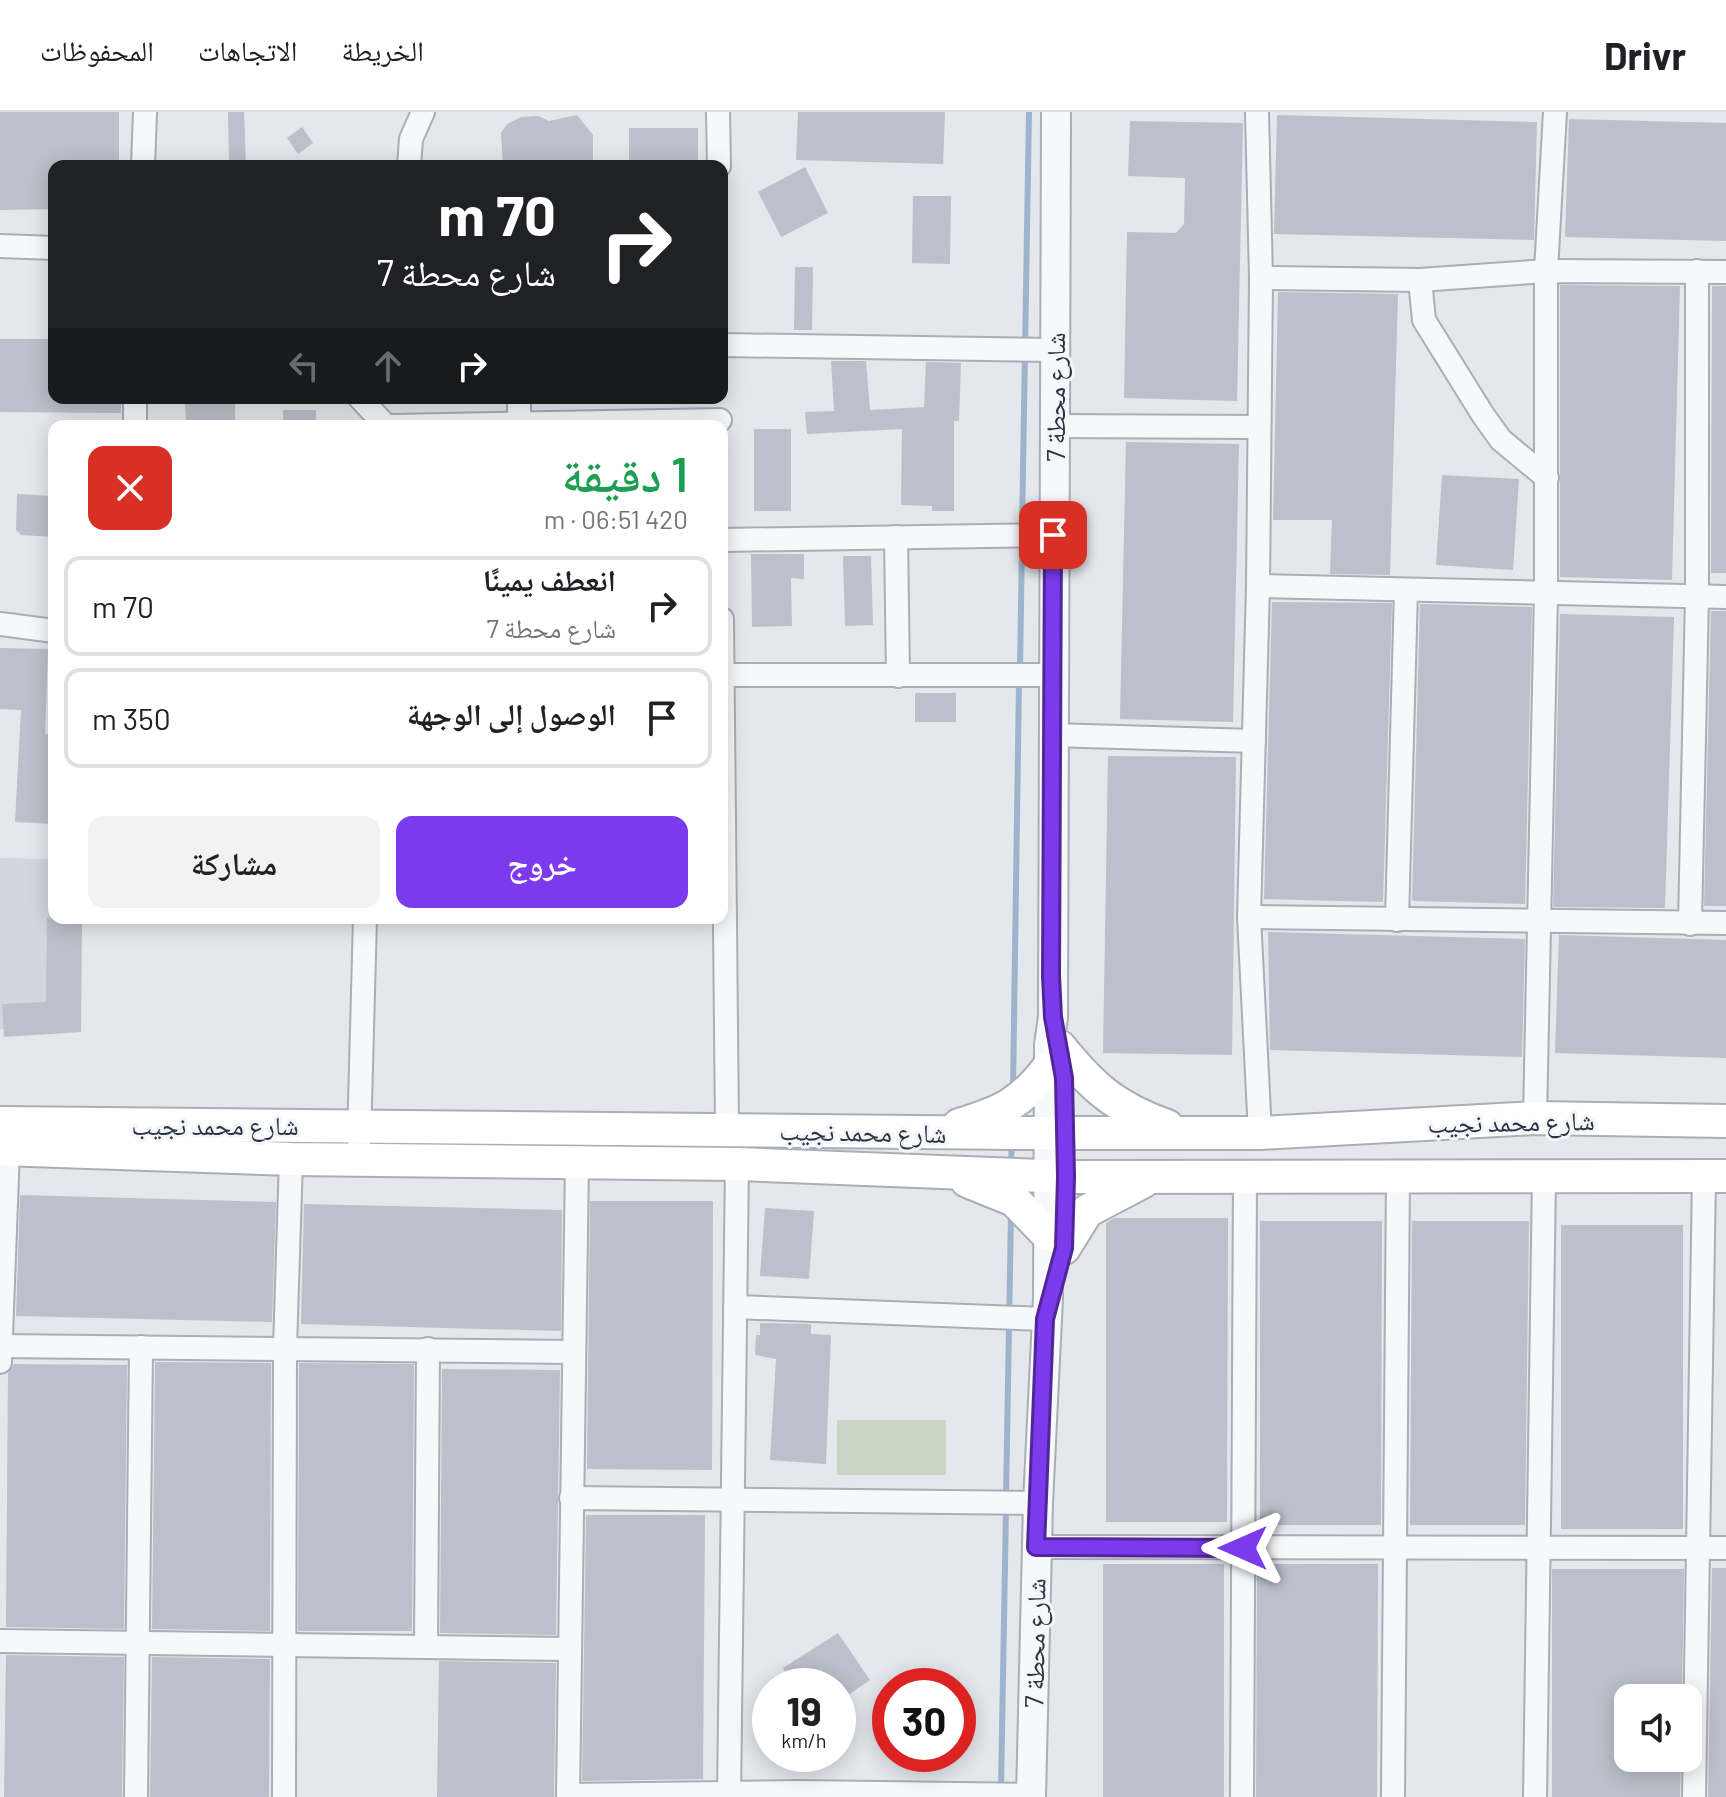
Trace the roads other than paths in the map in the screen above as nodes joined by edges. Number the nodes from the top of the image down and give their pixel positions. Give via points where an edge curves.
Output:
1 (145, 112) edge
2 (423, 112) edge
3 (718, 112) edge
4 (1056, 112) edge
5 (1257, 112) edge
6 (1555, 112) edge
7 (143, 160) edge
8 (409, 160) edge
9 (719, 160) edge
10 (0, 246) edge
11 (48, 248) edge
12 (1546, 271) junction
13 (1697, 271) junction
14 (1726, 272) edge
15 (1261, 278) junction
16 (1420, 280) junction
17 (728, 345) edge
18 (1054, 350) junction
19 (366, 404) edge
20 (720, 415) edge
21 (382, 420) edge
22 (608, 420) edge
23 (1053, 426) junction
24 (1257, 427) junction
25 (1547, 478) junction
26 (1053, 535) junction
27 (896, 537) junction
28 (728, 540) edge
29 (1258, 586) junction
30 (1406, 590) junction
31 (1546, 593) junction
32 (1697, 596) junction
33 (1726, 597) edge
34 (0, 624) edge
35 (48, 630) edge
36 (728, 675) edge
37 (1052, 675) junction
38 (898, 676) junction
39 (1051, 735) junction
40 (1254, 741) junction
41 (1249, 917) junction
42 (1397, 920) junction
43 (1538, 922) junction
44 (1726, 923) edge
45 (365, 924) edge
46 (725, 924) edge
47 (1690, 924) junction
48 (1054, 1044) junction
49 (1535, 1118) junction
50 (1726, 1121) edge
51 (359, 1126) junction
52 (727, 1129) junction
53 (1185, 1132) junction
54 (936, 1133) junction
55 (1056, 1133) junction
56 (1260, 1133) junction
57 (3, 1140) edge
58 (291, 1159) junction
59 (358, 1160) junction
60 (577, 1161) junction
61 (737, 1164) junction
62 (933, 1172) junction
63 (1157, 1175) junction
64 (1398, 1175) junction
65 (1544, 1175) junction
66 (1057, 1176) junction
67 (1245, 1176) junction
68 (1715, 1176) edge
69 (1056, 1241) junction
70 (735, 1307) junction
71 (1047, 1308) junction
72 (0, 1346) edge
73 (141, 1347) junction
74 (285, 1348) junction
75 (428, 1349) junction
76 (573, 1352) junction
77 (0, 1362) edge
78 (571, 1498) junction
79 (732, 1499) junction
80 (1038, 1503) junction
81 (1036, 1547) junction
82 (1243, 1548) junction
83 (1396, 1548) junction
84 (1537, 1548) junction
85 (1699, 1548) junction
86 (1726, 1548) edge
87 (0, 1641) edge
88 (137, 1643) junction
89 (286, 1646) junction
90 (426, 1647) junction
91 (569, 1649) junction
92 (568, 1796) edge
93 (729, 1796) edge
94 (1031, 1796) edge
95 (136, 1797) edge
96 (284, 1797) edge
97 (1242, 1797) edge
98 (1393, 1797) edge
99 (1535, 1797) edge
100 (1694, 1797) edge

1 - 7 street
2 - 8 street via 411,139
3 - 9 street
4 - 18 street, شارع محطة 7
5 - 15 street
6 - 12 street
10 - 11 street
12 - 13 street
12 - 16 street
12 - 25 street
13 - 14 street
13 - 32 street
15 - 16 street
15 - 24 street
16 - 25 street via 1424,320 1483,415 1501,440
17 - 18 street
18 - 23 street, شارع محطة 7
19 - 21 street
20 - 22 street
23 - 24 street
23 - 26 street, شارع محطة 7
24 - 29 street
25 - 31 street
26 - 27 street
26 - 37 street, شارع محطة 7
27 - 28 street
27 - 38 street
29 - 30 street
29 - 40 street
30 - 31 street
30 - 42 street
31 - 32 street
31 - 43 street
32 - 33 street
32 - 47 street
34 - 35 street
36 - 38 street
37 - 38 street
37 - 39 street, شارع محطة 7
39 - 40 street
39 - 48 street, شارع محطة 7
40 - 41 street
41 - 42 street
41 - 56 street
42 - 43 street
43 - 47 street
43 - 49 street
44 - 47 street
45 - 51 street
46 - 52 street
48 - 53 main road via 1118,1105
48 - 54 main road via 1030,1092 1010,1106
48 - 55 street, شارع محطة 7
49 - 50 main road, شارع محمد نجيب
49 - 56 main road, شارع محمد نجيب
51 - 52 main road, شارع محمد نجيب
51 - 57 main road, شارع محمد نجيب
51 - 59 street
52 - 54 main road, شارع محمد نجيب
53 - 55 main road, شارع محمد نجيب
53 - 56 main road, شارع محمد نجيب
54 - 55 main road, شارع محمد نجيب
55 - 66 street, شارع محطة 7
57 - 58 main road, شارع محمد نجيب
57 - 72 street
58 - 59 main road, شارع محمد نجيب
58 - 74 street
59 - 60 main road, شارع محمد نجيب
60 - 61 main road, شارع محمد نجيب
60 - 76 street
61 - 62 main road, شارع محمد نجيب
61 - 70 street
62 - 66 main road, شارع محمد نجيب
62 - 69 main road via 1000,1192
63 - 66 main road, شارع محمد نجيب
63 - 67 main road, شارع محمد نجيب
63 - 69 main road via 1102,1200
64 - 65 main road, شارع محمد نجيب
64 - 67 main road, شارع محمد نجيب
64 - 83 street
65 - 68 main road, شارع محمد نجيب
65 - 84 street
66 - 69 street, شارع محطة 7
67 - 82 street
68 - 85 street
69 - 71 street, شارع محطة 7
70 - 71 street
70 - 79 street
71 - 80 street, شارع محطة 7
72 - 73 street
72 - 77 street
73 - 74 street
73 - 88 street
74 - 75 street
74 - 89 street
75 - 76 street
75 - 90 street
76 - 78 street
78 - 79 street
78 - 91 street
79 - 80 street
79 - 93 street
80 - 81 street, شارع محطة 7
81 - 82 street
81 - 94 street, شارع محطة 7
82 - 83 street
82 - 97 street
83 - 84 street
83 - 98 street
84 - 85 street
84 - 99 street
85 - 86 street
85 - 100 street
87 - 88 street
88 - 89 street
88 - 95 street
89 - 90 street
89 - 96 street
90 - 91 street
91 - 92 street
92 - 93 street
93 - 94 street

